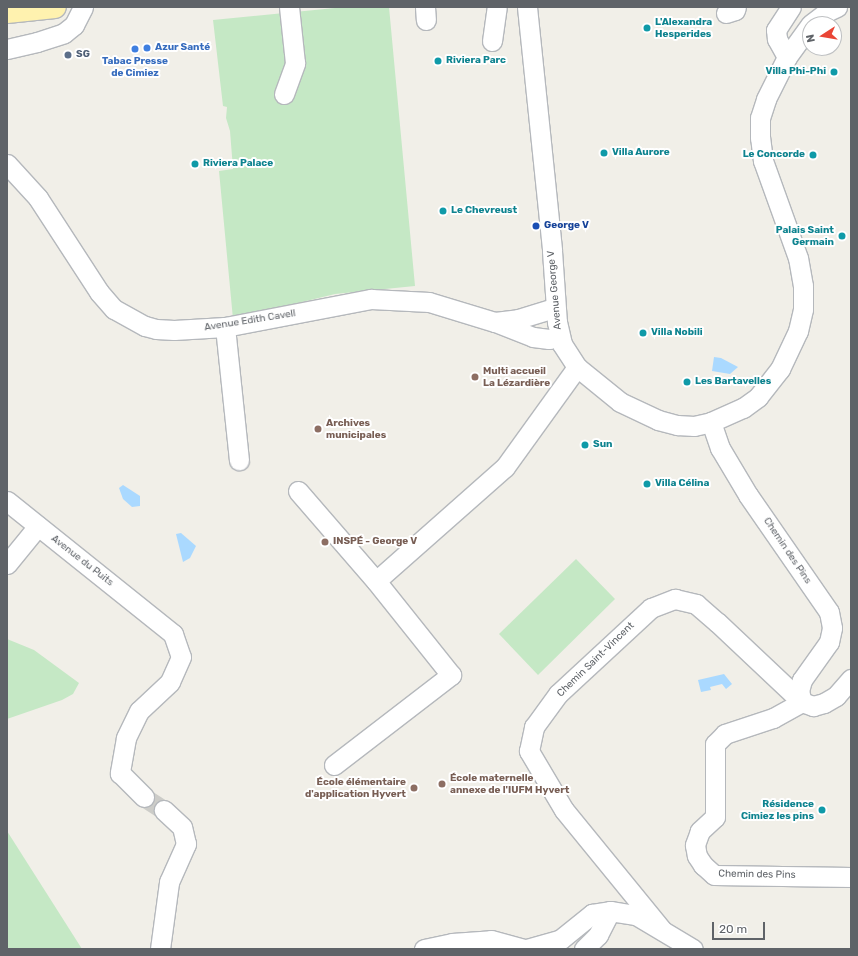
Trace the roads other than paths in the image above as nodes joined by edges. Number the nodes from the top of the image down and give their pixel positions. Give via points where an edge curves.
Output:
1 (55, 7) edge
2 (83, 7) edge
3 (289, 7) edge
4 (497, 7) edge
5 (527, 7) edge
6 (791, 7) edge
7 (837, 7) edge
8 (18, 9) edge
9 (821, 16) edge
10 (802, 35) edge
11 (492, 41) dead end
12 (7, 49) edge
13 (787, 57) junction
14 (284, 94) dead end
15 (7, 164) edge
16 (555, 308) junction
17 (495, 322) junction
18 (225, 327) junction
19 (560, 337) junction
20 (577, 368) junction
21 (711, 422) junction
22 (239, 460) dead end
23 (298, 491) dead end
24 (7, 501) edge
25 (38, 526) junction
26 (7, 564) edge
27 (376, 581) junction
28 (851, 679) edge
29 (802, 702) junction
30 (334, 765) dead end
31 (144, 797) tunnel mouth
32 (164, 810) tunnel mouth
33 (851, 877) edge
34 (610, 911) junction
35 (662, 930) junction
36 (494, 944) edge
37 (690, 948) edge
38 (160, 949) edge
39 (424, 949) edge
40 (526, 949) edge
41 (584, 949) edge

1 - 8 main road
2 - 12 street via 69,30 54,37
3 - 14 street via 295,63
4 - 11 street
5 - 16 street, Avenue George V via 552,251
6 - 13 street via 776,30 777,38
7 - 9 street, Avenue George V
10 - 13 street, Avenue George V
13 - 21 street, Avenue George V via 766,99 760,118 760,138 770,184 798,258 803,286 803,309 798,331 780,369 758,397 743,408
15 - 18 street, Avenue Edith Cavell via 38,198 86,274 114,309 134,321 156,329 191,330
16 - 17 street, Avenue Edith Cavell via 518,319
16 - 19 street, Avenue George V
17 - 18 street, Avenue Edith Cavell via 429,302 371,299
17 - 19 street, Avenue Edith Cavell via 533,336 549,339
18 - 22 street
19 - 20 street, Avenue George V
20 - 21 street, Avenue George V via 620,402 658,420 694,426
20 - 27 street via 505,467
21 - 29 street, Chemin des Pins via 720,448 748,495 829,612 832,628 829,642 802,680 799,691
23 - 27 street
24 - 25 street, Avenue du Puits
25 - 26 street
25 - 31 street, Avenue du Puits via 173,634 181,657 170,682 139,711 126,738 120,773
27 - 30 street via 451,675
28 - 29 street via 836,696 824,704 813,706
29 - 33 street, Chemin des Pins via 773,718 725,734 715,744 715,817 700,831 695,846 697,856 714,875
29 - 35 street, Chemin Saint-Vincent via 696,604 675,599 650,608 558,694 534,728 529,751 564,810
32 - 38 street via 182,827 186,844 169,882
34 - 35 street via 636,915
34 - 40 street via 592,914 562,939
34 - 41 street via 598,935
35 - 37 street
36 - 39 street via 452,943
36 - 40 street

